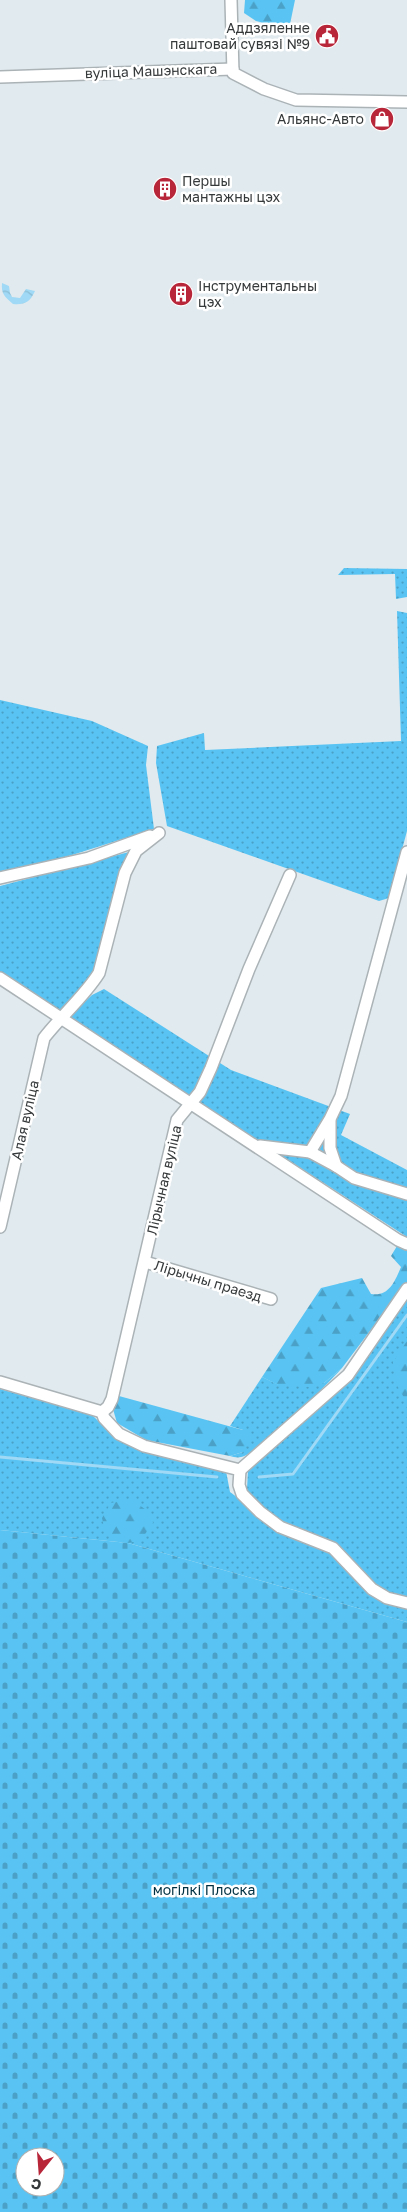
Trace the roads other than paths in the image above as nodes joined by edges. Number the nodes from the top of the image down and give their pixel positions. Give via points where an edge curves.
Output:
1 (231, 0) edge
2 (233, 69) junction
3 (0, 77) edge
4 (407, 102) edge
5 (407, 852) edge
6 (290, 875) dead end
7 (0, 878) edge
8 (0, 978) edge
9 (60, 1017) junction
10 (192, 1103) junction
11 (330, 1119) junction
12 (257, 1145) junction
13 (310, 1152) junction
14 (336, 1166) junction
15 (407, 1194) edge
16 (0, 1227) edge
17 (407, 1244) edge
18 (145, 1262) junction
19 (407, 1289) edge
20 (271, 1299) dead end
21 (0, 1382) edge
22 (102, 1412) junction
23 (240, 1470) junction
24 (407, 1603) edge

1 - 2 street, вуліца Машэнскага
2 - 3 street, вуліца Машэнскага
2 - 4 street via 233,73 264,89 296,100
5 - 11 street via 341,1096
6 - 10 street, Лірычная вуліца via 211,1068
7 - 9 street, Алая вуліца via 89,858 159,833 136,851 125,873 99,973
8 - 9 street
9 - 10 street
9 - 16 street, Алая вуліца via 44,1038
10 - 12 street
10 - 18 street, Лірычная вуліца via 177,1120
11 - 13 street
11 - 14 street via 330,1148
12 - 13 street
12 - 17 street
13 - 14 street
14 - 15 street via 354,1178
18 - 20 street, Лірычны праезд
18 - 22 street, Лірычная вуліца via 112,1399
19 - 23 street via 348,1375
21 - 22 street
22 - 23 street via 119,1434 144,1446
23 - 24 street via 242,1494 260,1512 280,1527 333,1548 372,1589 387,1598

